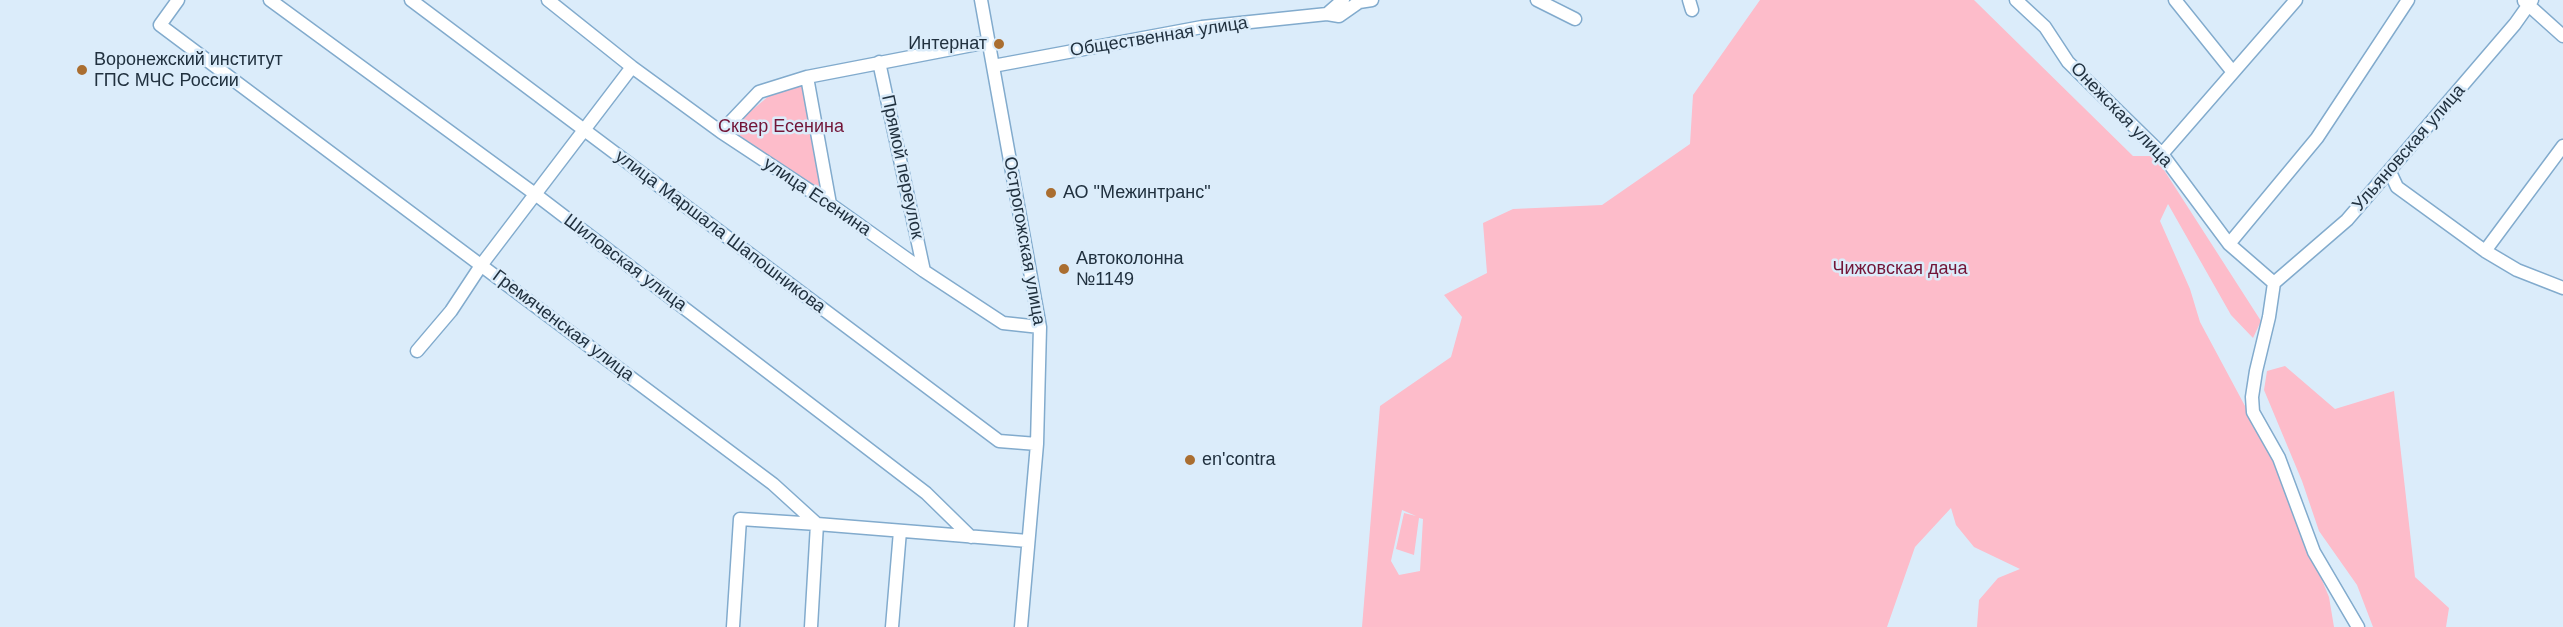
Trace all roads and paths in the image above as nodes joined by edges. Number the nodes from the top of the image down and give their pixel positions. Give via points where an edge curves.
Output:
1 (178, 0) edge
2 (270, 0) edge
3 (411, 0) edge
4 (548, 0) edge
5 (981, 0) edge
6 (1343, 0) edge
7 (1372, 0) edge
8 (1537, 0) edge
9 (2016, 0) edge
10 (2175, 0) edge
11 (2296, 0) edge
12 (2408, 0) edge
13 (2528, 1) edge
14 (1327, 14) junction
15 (1575, 19) dead end
16 (2563, 36) edge
17 (988, 42) junction
18 (879, 62) junction
19 (993, 66) junction
20 (632, 67) junction
21 (2232, 71) junction
22 (807, 77) junction
23 (584, 131) junction
24 (721, 132) junction
25 (2563, 146) edge
26 (2162, 154) junction
27 (2390, 172) junction
28 (535, 194) junction
29 (830, 204) junction
30 (2229, 244) junction
31 (2485, 251) junction
32 (482, 264) junction
33 (924, 271) junction
34 (2274, 283) junction
35 (2563, 288) edge
36 (1040, 327) junction
37 (417, 351) dead end
38 (1037, 444) junction
39 (818, 524) junction
40 (900, 531) junction
41 (971, 537) junction
42 (1028, 541) junction
43 (733, 627) edge
44 (811, 627) edge
45 (892, 627) edge
46 (1021, 627) edge
47 (2358, 627) edge

1 - 32 street, Гремяченская улица via 160,25
2 - 28 street, Шиловская улица
3 - 23 street, улица Маршала Шапошникова
4 - 20 street, улица Есенина
5 - 17 street, Острогожская улица
6 - 14 street
7 - 14 street, Общественная улица via 1359,2 1339,16
8 - 15 street
9 - 26 street, Онежская улица via 2045,27 2068,62
10 - 21 street
11 - 21 street
12 - 30 street via 2317,138
13 - 16 street
13 - 27 street, Ульяновская улица via 2515,24
14 - 19 street, Общественная улица via 1191,29
17 - 18 street
17 - 19 street, Острогожская улица
18 - 22 street
18 - 33 street, Прямой переулок
19 - 36 street, Острогожская улица
20 - 23 street
20 - 24 street, улица Есенина
21 - 26 street
22 - 24 street via 759,92
22 - 29 street
23 - 28 street
23 - 38 street, улица Маршала Шапошникова via 999,441
24 - 29 street, улица Есенина
25 - 31 street
26 - 30 street, Онежская улица
27 - 31 street via 2397,187
27 - 34 street, Ульяновская улица via 2347,220
28 - 32 street
28 - 41 street, Шиловская улица via 926,492
29 - 33 street, улица Есенина
30 - 34 street, Онежская улица
31 - 35 street via 2517,270
32 - 37 street via 451,311
32 - 39 street, Гремяченская улица via 764,477
33 - 36 street, улица Есенина via 1003,323
34 - 47 street via 2256,371 2253,412 2279,458 2314,552
36 - 38 street, Острогожская улица
38 - 42 street, Острогожская улица
39 - 40 street
39 - 43 street via 740,519
39 - 44 street
40 - 41 street
40 - 45 street
41 - 42 street
42 - 46 street, Острогожская улица

